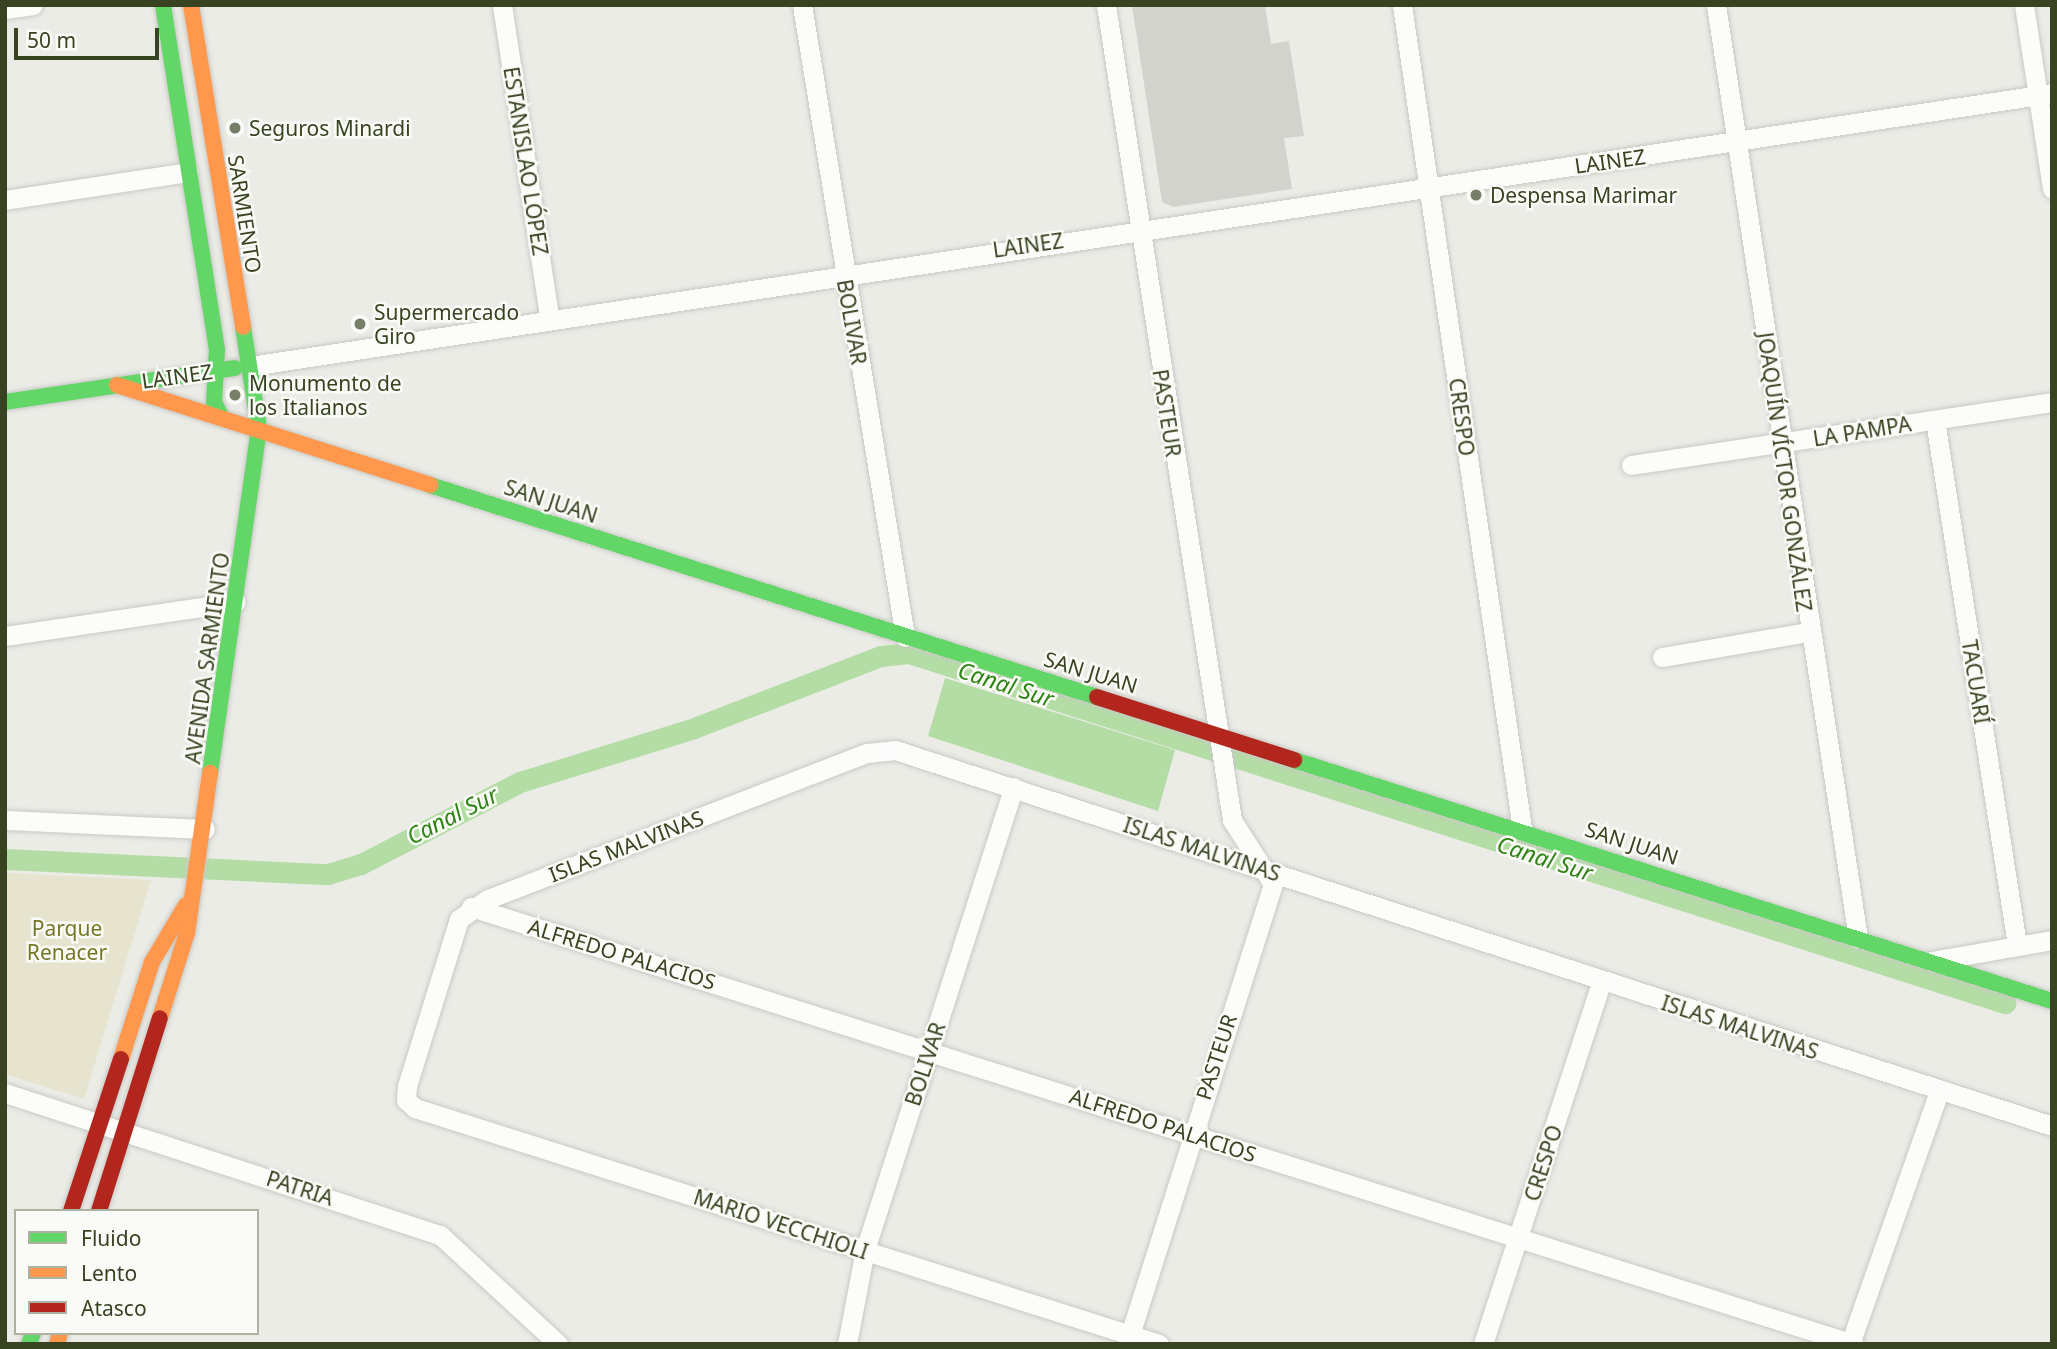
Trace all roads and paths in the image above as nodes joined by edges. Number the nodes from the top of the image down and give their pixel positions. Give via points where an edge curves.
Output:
1 (33, 5) edge
2 (163, 5) edge
3 (191, 5) edge
4 (502, 5) edge
5 (802, 5) edge
6 (1106, 5) edge
7 (1402, 5) edge
8 (1716, 5) edge
9 (2024, 5) edge
10 (5, 9) edge
11 (2045, 94) edge
12 (1736, 143) junction
13 (188, 172) junction
14 (1428, 186) junction
15 (2052, 189) edge
16 (5, 200) edge
17 (1140, 229) junction
18 (844, 272) junction
19 (549, 316) junction
20 (250, 366) junction
21 (216, 371) junction
22 (117, 385) junction
23 (5, 402) edge
24 (2052, 402) edge
25 (222, 418) junction
26 (1935, 420) junction
27 (259, 429) junction
28 (1781, 444) junction
29 (1630, 465) dead end
30 (236, 602) junction
31 (1808, 632) junction
32 (5, 636) edge
33 (905, 637) junction
34 (1662, 657) dead end
35 (1215, 731) junction
36 (1014, 787) junction
37 (1231, 812) junction
38 (5, 820) edge
39 (1522, 829) junction
40 (204, 835) junction
41 (1204, 849) junction
42 (1269, 871) junction
43 (195, 891) junction
44 (471, 907) junction
45 (1858, 938) junction
46 (2052, 940) edge
47 (2017, 945) junction
48 (1932, 961) junction
49 (1601, 982) junction
50 (2052, 1001) edge
51 (929, 1050) junction
52 (1939, 1091) junction
53 (5, 1093) edge
54 (99, 1122) junction
55 (2052, 1126) edge
56 (124, 1130) junction
57 (1191, 1134) junction
58 (72, 1209) edge
59 (100, 1209) edge
60 (1518, 1237) junction
61 (865, 1250) junction
62 (1128, 1339) edge
63 (552, 1342) edge
64 (1851, 1343) edge
65 (847, 1344) edge
66 (1159, 1344) edge
67 (1483, 1344) edge

1 - 10 street
2 - 13 street
3 - 20 street, SARMIENTO
4 - 19 street, ESTANISLAO LÓPEZ
5 - 18 street, BOLIVAR
6 - 17 street, PASTEUR
7 - 14 street, CRESPO
8 - 12 street, JOAQUÍN VÍCTOR GONZÁLEZ
9 - 11 street
11 - 12 street, LAINEZ
11 - 15 street
12 - 14 street, LAINEZ
12 - 28 street, JOAQUÍN VÍCTOR GONZÁLEZ
13 - 16 street
13 - 21 street
14 - 17 street, LAINEZ
14 - 39 street, CRESPO
17 - 18 street, LAINEZ
17 - 35 street, PASTEUR
18 - 19 street, LAINEZ
18 - 33 street, BOLIVAR
19 - 20 street, LAINEZ
20 - 21 street, LAINEZ
20 - 27 street, SARMIENTO
21 - 22 street, LAINEZ
21 - 25 street via 214,402
22 - 23 street, LAINEZ
22 - 25 street, SAN JUAN
24 - 26 street, LA PAMPA
25 - 27 street, SAN JUAN
26 - 28 street, LA PAMPA
26 - 47 street, TACUARÍ
27 - 30 street, AVENIDA SARMIENTO
27 - 33 street, SAN JUAN
28 - 29 street, LA PAMPA
28 - 31 street, JOAQUÍN VÍCTOR GONZÁLEZ
30 - 32 street
30 - 40 street, AVENIDA SARMIENTO
31 - 34 street
31 - 45 street, JOAQUÍN VÍCTOR GONZÁLEZ
33 - 35 street, SAN JUAN
35 - 37 street, PASTEUR
35 - 39 street, SAN JUAN
36 - 41 street, ISLAS MALVINAS
36 - 44 street, ISLAS MALVINAS via 880,750
36 - 51 street, BOLIVAR
37 - 41 street via 1225,835
37 - 42 street, PASTEUR
38 - 40 street
39 - 45 street, SAN JUAN
40 - 43 street, AVENIDA SARMIENTO
41 - 42 street, ISLAS MALVINAS
42 - 49 street, ISLAS MALVINAS
42 - 57 street, PASTEUR via 1273,884
43 - 54 street, AVENIDA SARMIENTO via 152,962
43 - 56 street, AVENIDA SARMIENTO via 182,953
44 - 51 street, ALFREDO PALACIOS
44 - 61 street, MARIO VECCHIOLI via 459,919 406,1100
45 - 48 street, SAN JUAN
46 - 47 street
47 - 48 street
48 - 50 street, SAN JUAN
49 - 52 street, ISLAS MALVINAS
49 - 60 street, CRESPO
51 - 57 street, ALFREDO PALACIOS
51 - 61 street, BOLIVAR
52 - 55 street, ISLAS MALVINAS
52 - 64 street
53 - 54 street, PATRIA
54 - 56 street, PATRIA
54 - 58 street, AVENIDA SARMIENTO
56 - 59 street, AVENIDA SARMIENTO
56 - 63 street, PATRIA via 440,1235
57 - 60 street, ALFREDO PALACIOS
57 - 62 street, PASTEUR
60 - 64 street, ALFREDO PALACIOS
60 - 67 street, CRESPO
61 - 62 street, MARIO VECCHIOLI
61 - 65 street, BOLIVAR
62 - 66 street, MARIO VECCHIOLI

